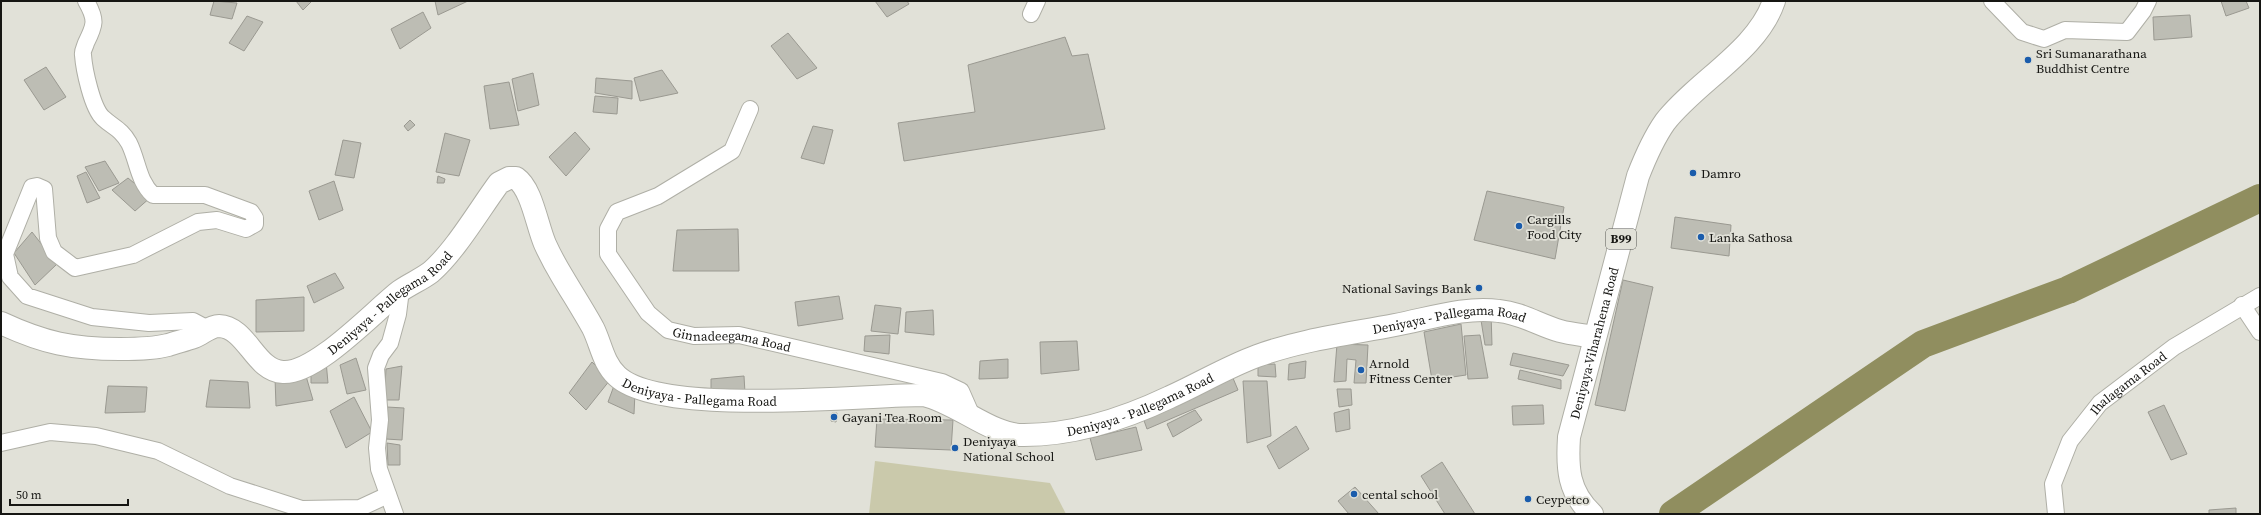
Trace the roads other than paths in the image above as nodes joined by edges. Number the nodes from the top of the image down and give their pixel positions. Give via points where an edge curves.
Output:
1 (86, 1) edge
2 (1774, 1) edge
3 (1992, 1) edge
4 (2148, 1) edge
5 (750, 109) dead end
6 (401, 290) junction
7 (2260, 296) edge
8 (2242, 305) junction
9 (1, 323) edge
10 (208, 329) junction
11 (2260, 332) edge
12 (1594, 337) junction
13 (972, 416) junction
14 (1, 443) edge
15 (388, 495) junction
16 (395, 514) edge
17 (1592, 514) edge
18 (2056, 514) edge

1 - 10 street via 93,14 94,27 82,52 86,81 102,117 121,130 142,183 153,195 205,195 251,212 255,224 246,229 217,220 198,222 133,255 75,268 54,252 48,238 44,188 37,186 32,188 5,254 10,277 27,296 92,317 149,323 193,321
2 - 12 main road, Deniyaya-Viharahena Road / B99 via 1761,26 1745,46 1665,122 1649,149 1638,176
3 - 4 street via 2022,32 2044,39 2064,30 2127,32
5 - 13 street, Ginnadeegama Road via 732,151 658,196 617,212 608,229 608,254 648,313 668,330 688,335 739,335 942,382 961,391
6 - 10 main road, Deniyaya - Pallegama Road via 319,359 297,370 273,370 240,336 218,326
6 - 13 main road, Deniyaya - Pallegama Road via 431,272 500,183 509,178 516,178 525,187 545,244 594,329 605,360 617,376 634,388 703,399 791,400 924,395 941,399
6 - 15 street via 390,343 376,368 380,420 378,469
7 - 8 street, Ihalagama Road
8 - 11 street
8 - 18 street, Ihalagama Road via 2174,347 2100,403 2070,440 2053,484
9 - 10 main road, Deniyaya - Pallegama Road via 25,334 77,349 138,350 166,345
12 - 13 main road, Deniyaya - Pallegama Road via 1559,331 1517,314 1480,310 1297,344 1257,356 1132,414 1095,425 1023,436 1004,433
12 - 17 main road, Deniyaya-Viharahena Road / B99 via 1569,437 1567,464 1571,486 1583,506
14 - 15 street via 50,432 96,436 158,451 230,486 302,509 360,508
15 - 16 street

